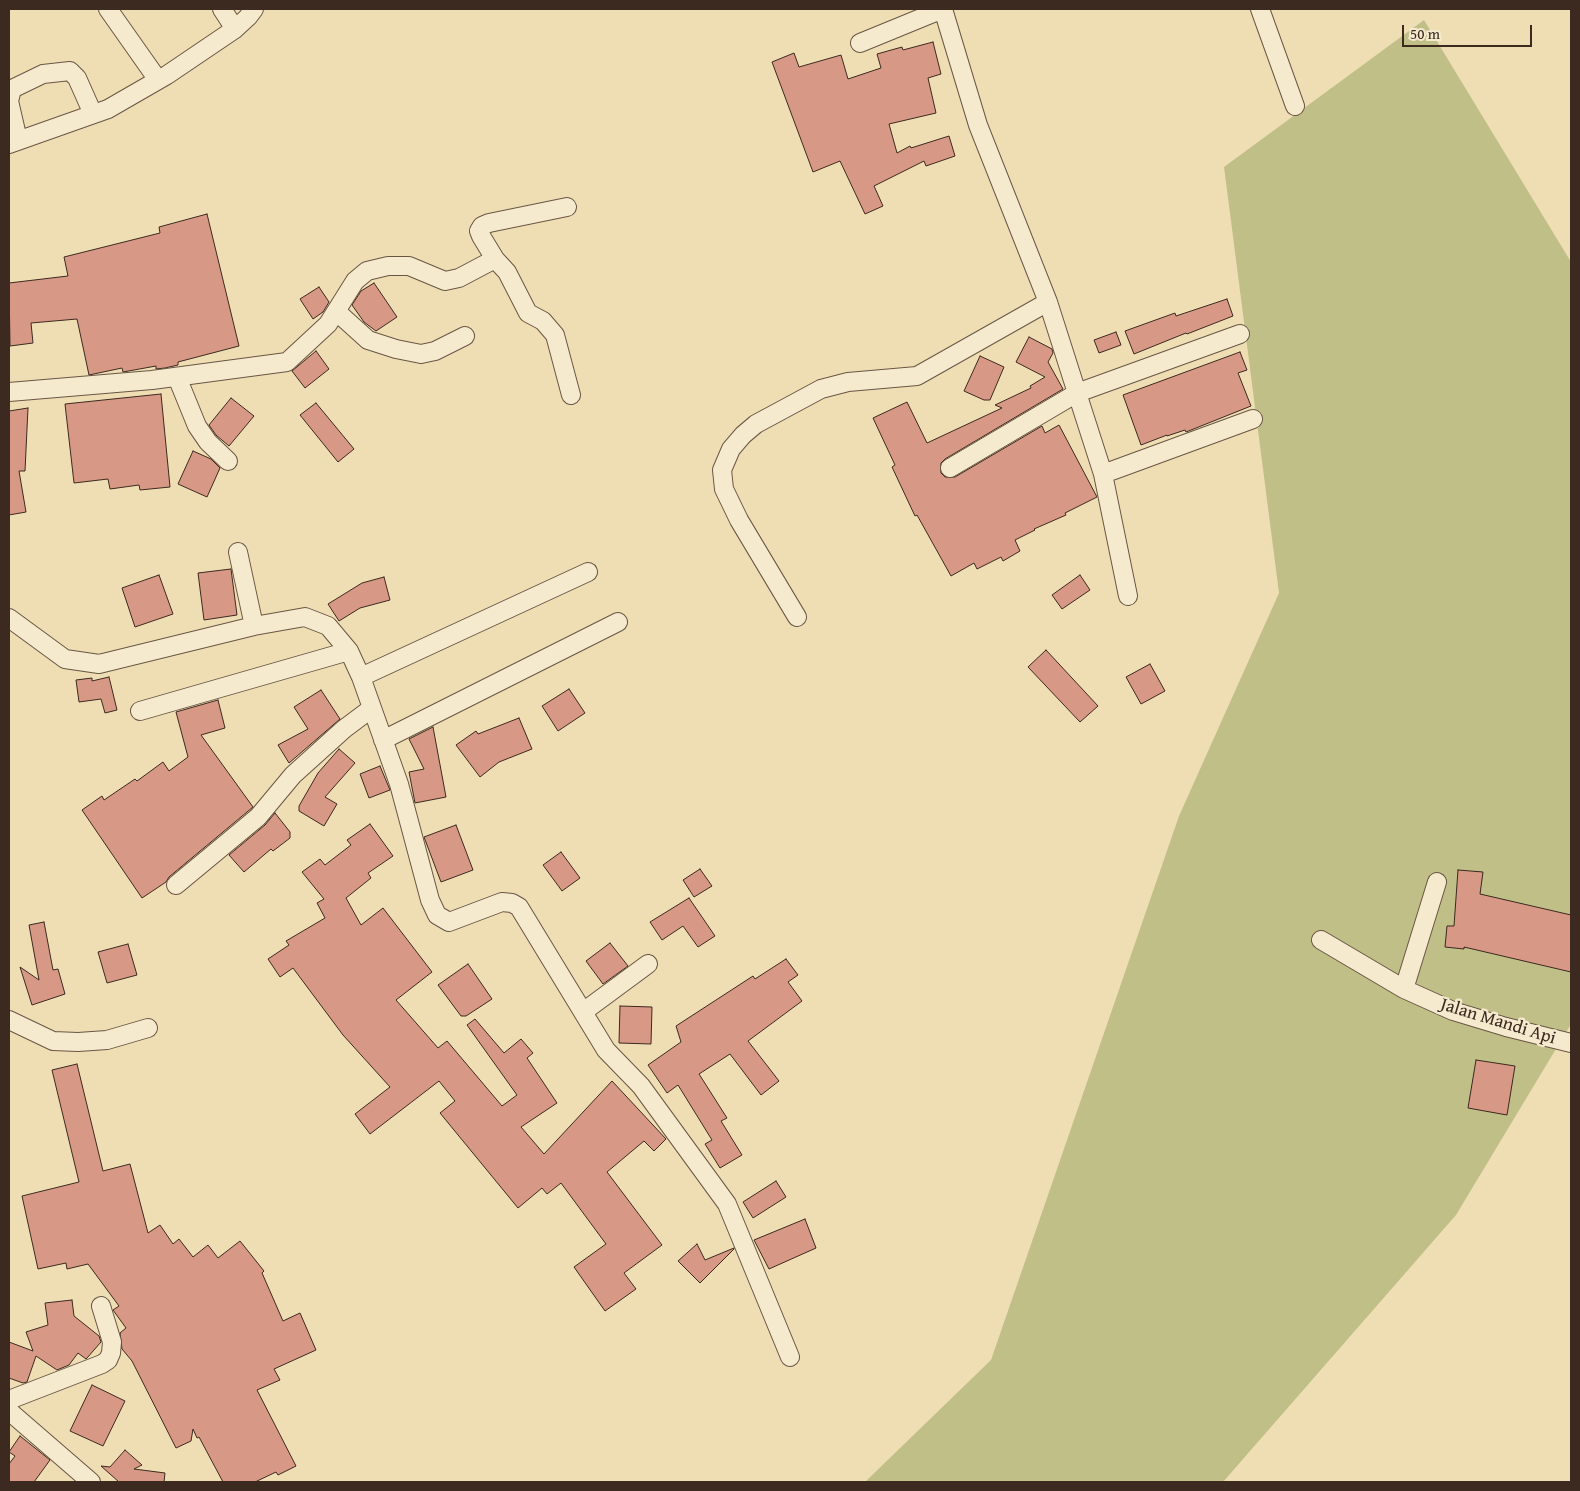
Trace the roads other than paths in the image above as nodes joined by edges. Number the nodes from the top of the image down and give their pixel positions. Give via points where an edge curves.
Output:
1 (108, 9) edge
2 (222, 9) edge
3 (254, 9) edge
4 (943, 9) edge
5 (1260, 9) edge
6 (235, 29) junction
7 (860, 43) dead end
8 (158, 80) junction
9 (1295, 106) dead end
10 (93, 114) junction
11 (14, 142) edge
12 (567, 207) dead end
13 (495, 259) junction
14 (1048, 302) junction
15 (337, 312) junction
16 (1240, 334) dead end
17 (465, 336) dead end
18 (176, 377) junction
19 (9, 392) edge
20 (1077, 393) junction
21 (571, 396) dead end
22 (1253, 419) dead end
23 (228, 461) dead end
24 (950, 468) dead end
25 (1102, 474) junction
26 (238, 552) dead end
27 (588, 572) dead end
28 (1128, 596) dead end
29 (797, 617) dead end
30 (9, 618) edge
31 (618, 622) dead end
32 (254, 626) junction
33 (349, 651) junction
34 (361, 677) junction
35 (372, 708) junction
36 (140, 710) dead end
37 (383, 740) junction
38 (1438, 882) dead end
39 (176, 885) dead end
40 (1321, 940) dead end
41 (648, 964) dead end
42 (1404, 989) junction
43 (583, 1012) junction
44 (9, 1020) edge
45 (148, 1028) dead end
46 (1571, 1043) edge
47 (101, 1306) dead end
48 (790, 1357) dead end
49 (9, 1400) edge
50 (9, 1411) edge
51 (91, 1482) edge

1 - 8 street
2 - 6 street
3 - 6 street
4 - 7 street
4 - 14 street via 978,125
5 - 9 street
6 - 8 street
8 - 10 street
10 - 11 street
10 - 11 street via 70,70 43,74 12,89 9,101
12 - 13 street via 482,226 480,236
13 - 15 street via 459,278 445,281 409,266 367,271 355,281
13 - 21 street via 507,272 528,313 543,321 555,335
14 - 20 street
14 - 29 street via 917,376 848,382 821,389 756,424 731,449 722,470 724,490
15 - 17 street via 368,340 421,354 435,351
15 - 18 street via 287,362
16 - 20 street
18 - 19 street
18 - 23 street via 197,426
20 - 24 street
20 - 25 street
22 - 25 street
25 - 28 street
26 - 32 street
27 - 34 street
30 - 32 street via 65,659 99,664
31 - 37 street
32 - 33 street via 305,617 328,626
33 - 34 street
33 - 36 street
34 - 35 street
35 - 37 street
35 - 39 street via 293,775 258,817
37 - 43 street via 430,900 437,914 450,922 502,902 519,907
38 - 42 street
40 - 42 street, Jalan Mandi Api
41 - 43 street
42 - 46 street, Jalan Mandi Api via 1453,1012
43 - 48 street via 606,1050 641,1086 727,1204
44 - 45 street via 53,1041 107,1040
47 - 49 street via 112,1342 108,1360
50 - 51 street

